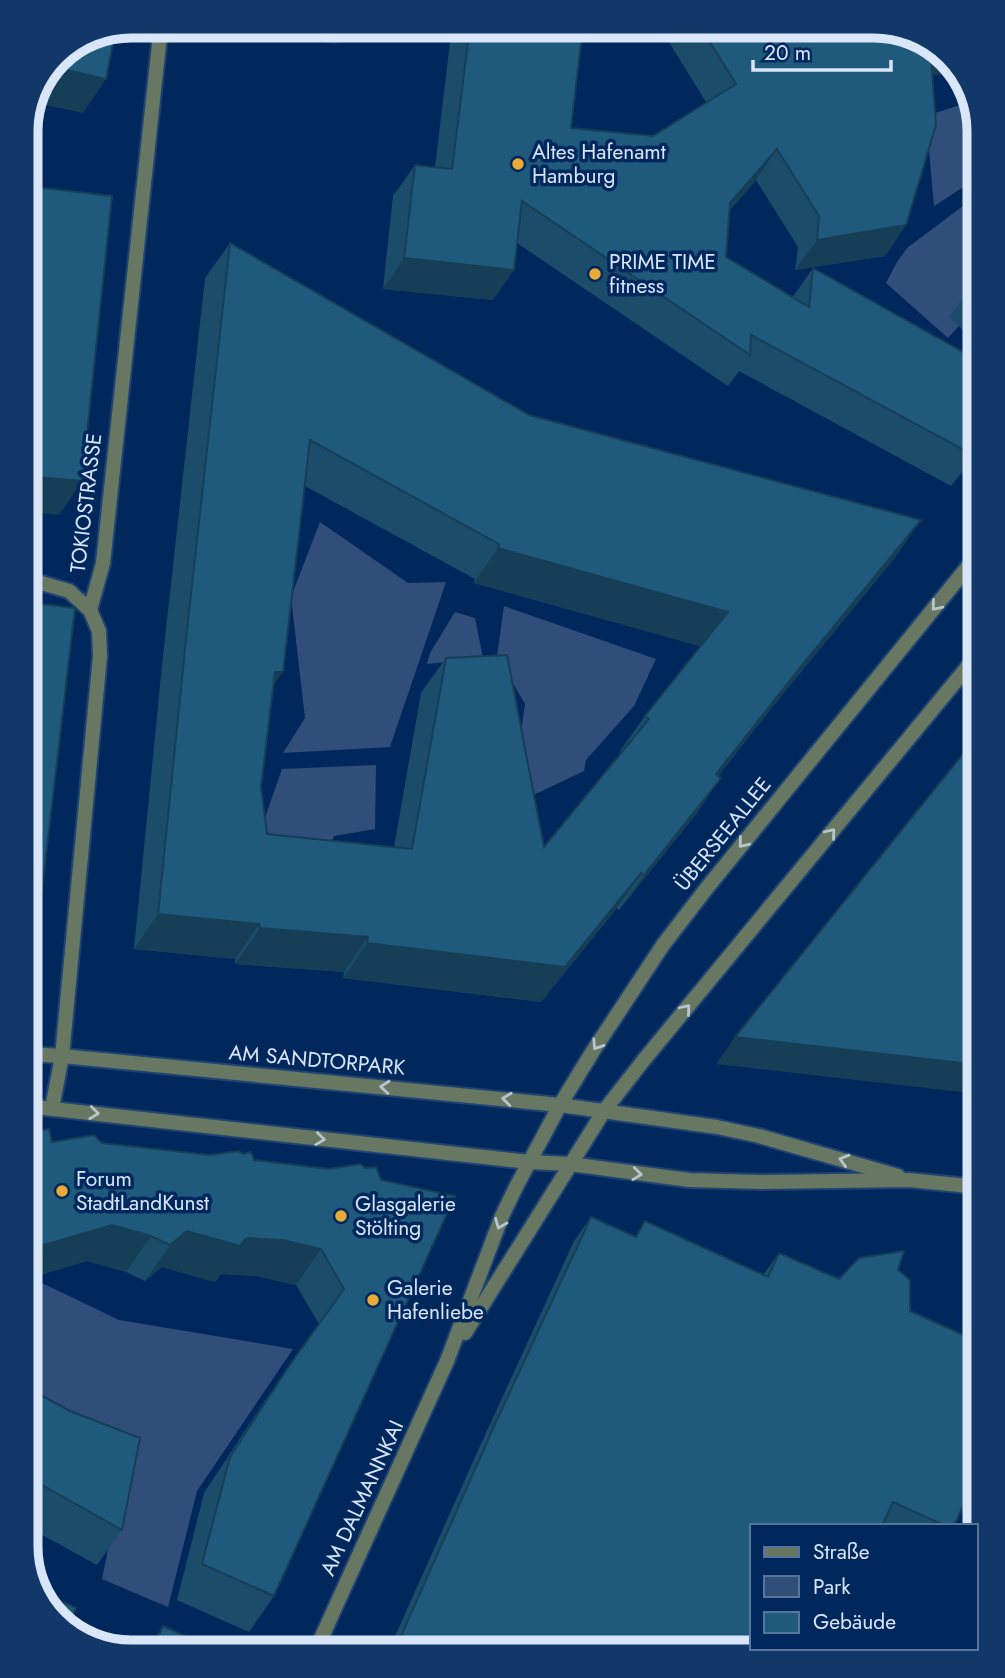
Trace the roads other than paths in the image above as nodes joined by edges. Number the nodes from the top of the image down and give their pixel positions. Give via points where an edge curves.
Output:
1 (160, 38) edge
2 (967, 568) edge
3 (39, 582) edge
4 (90, 610) junction
5 (967, 668) edge
6 (39, 1055) edge
7 (62, 1056) junction
8 (561, 1105) junction
9 (39, 1107) edge
10 (52, 1108) junction
11 (604, 1111) junction
12 (529, 1162) junction
13 (570, 1164) junction
14 (909, 1180) junction
15 (967, 1186) edge
16 (447, 1361) junction
17 (321, 1639) edge

1 - 4 street, TOKIOSTRASSE via 103,563
2 -> 8 street, ÜBERSEEALLEE via 705,889 663,945
3 - 4 street via 69,591
4 - 7 street via 99,631 100,656
11 -> 5 street
6 - 7 street, AM SANDTORPARK
8 -> 7 street, AM SANDTORPARK
7 - 10 street
8 - 11 street, AM SANDTORPARK
8 - 12 street, ÜBERSEEALLEE
9 - 10 street
10 -> 12 street
11 - 13 street
14 -> 11 street, AM SANDTORPARK via 738,1131
12 - 13 street
12 -> 16 street, AM DALMANNKAI via 502,1216
13 -> 14 street via 689,1180
13 - 16 street, AM DALMANNKAI
14 - 15 street
16 - 17 street, AM DALMANNKAI

